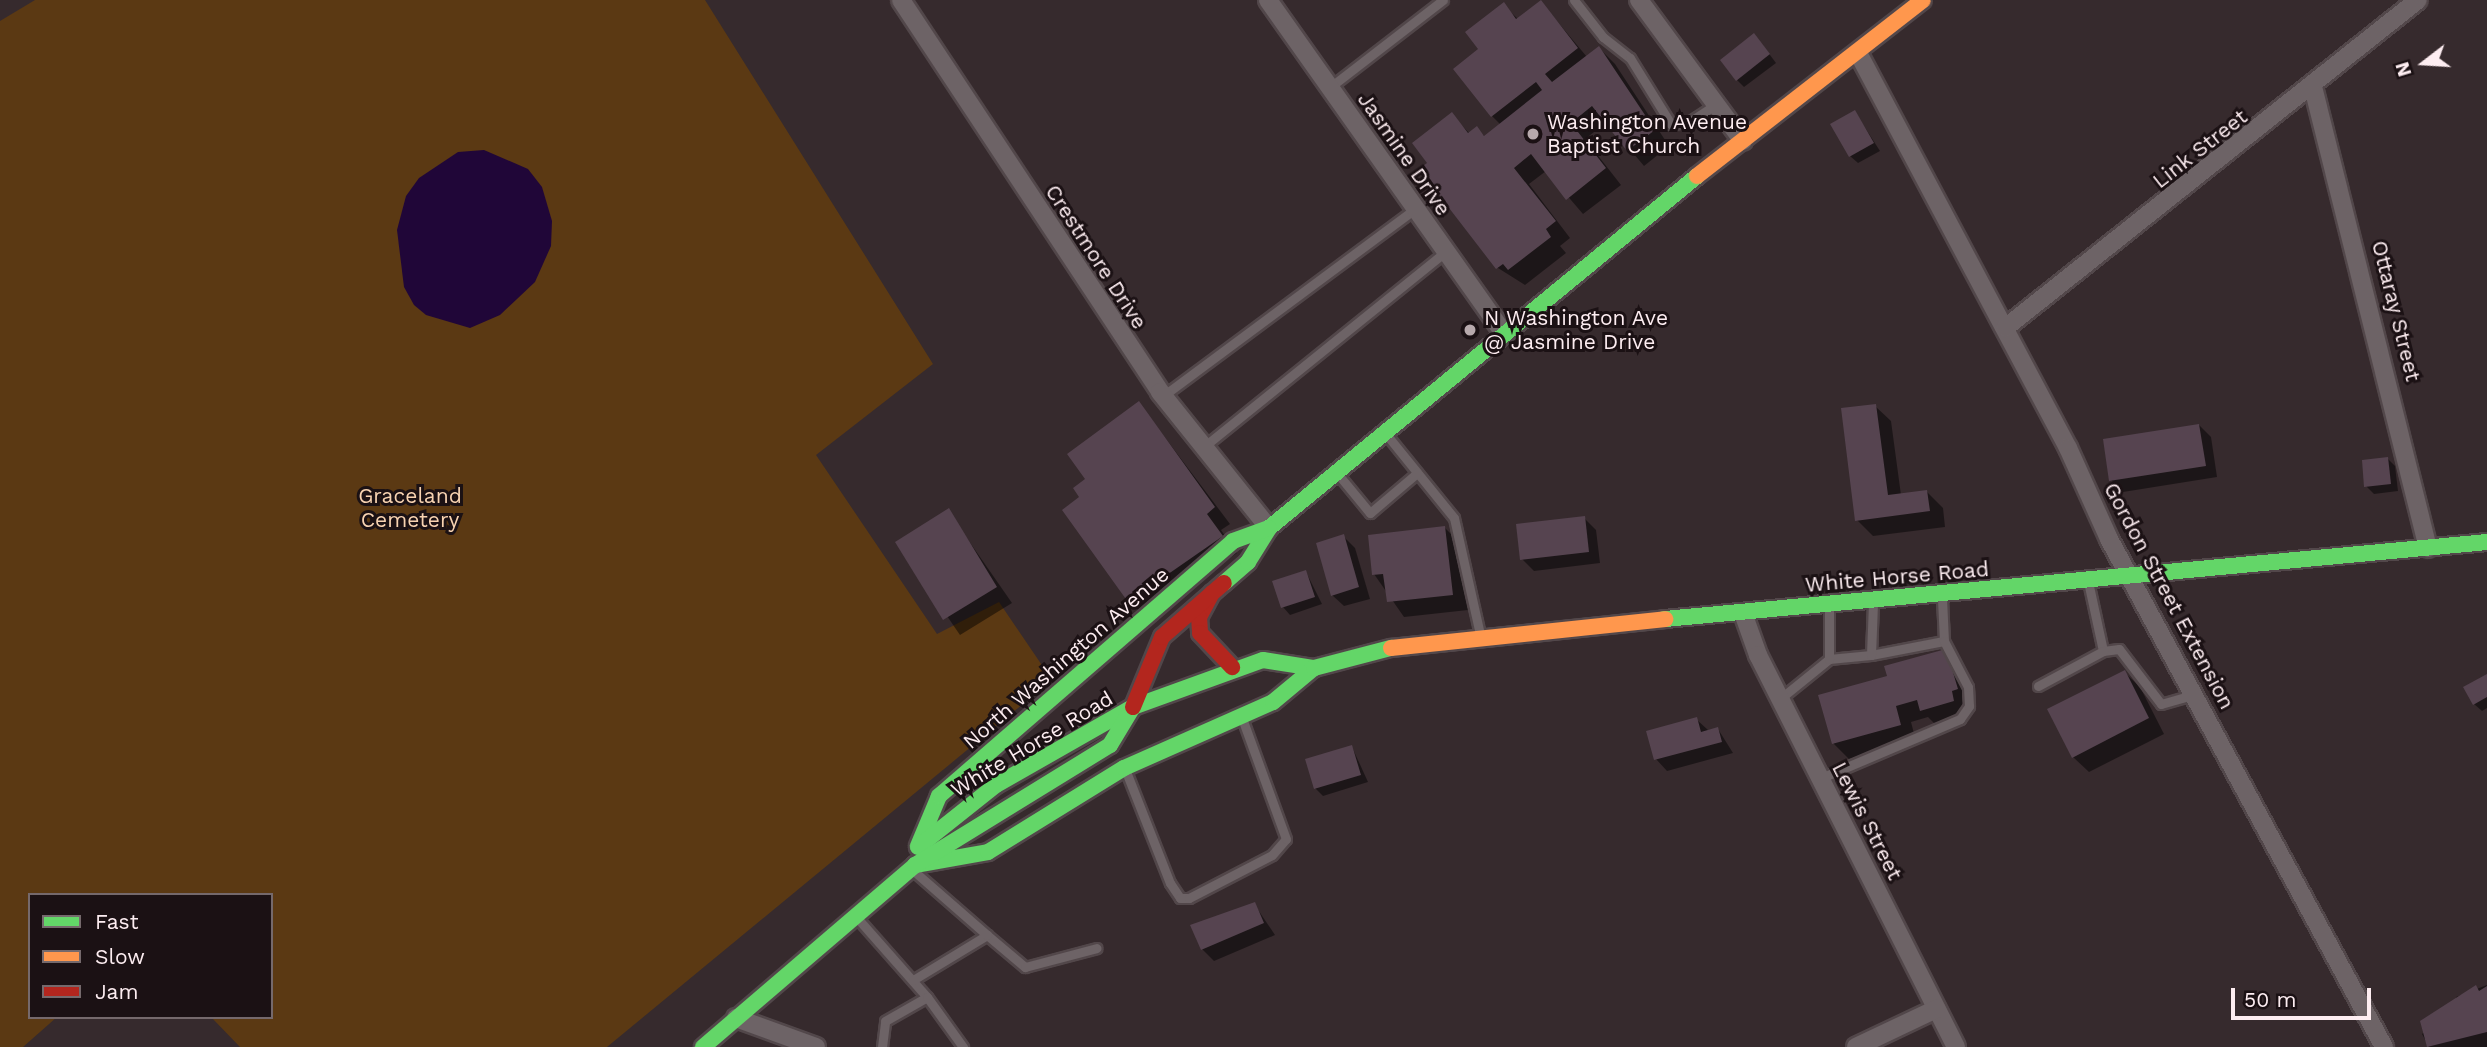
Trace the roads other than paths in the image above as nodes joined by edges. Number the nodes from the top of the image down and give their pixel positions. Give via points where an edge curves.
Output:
1 (901, 0) edge
2 (1268, 0) edge
3 (1443, 0) edge
4 (1574, 0) edge
5 (1639, 0) edge
6 (1923, 0) edge
7 (2418, 0) edge
8 (1858, 53) junction
9 (2313, 87) junction
10 (1329, 88) junction
11 (1715, 105) junction
12 (1743, 141) junction
13 (1415, 209) junction
14 (1445, 252) junction
15 (2006, 328) junction
16 (1504, 332) junction
17 (1163, 396) junction
18 (1384, 432) junction
19 (1202, 449) junction
20 (1336, 472) junction
21 (1417, 473) junction
22 (1269, 528) junction
23 (2487, 542) edge
24 (2428, 548) junction
25 (2130, 575) junction
26 (2088, 580) junction
27 (1212, 593) junction
28 (1941, 594) junction
29 (1873, 600) junction
30 (1829, 604) junction
31 (1744, 612) junction
32 (1481, 637) junction
33 (1944, 642) junction
34 (2103, 651) junction
35 (1871, 655) junction
36 (1829, 659) junction
37 (1232, 667) junction
38 (1314, 668) junction
39 (2038, 686) dead end
40 (2196, 694) junction
41 (1781, 698) junction
42 (1133, 707) junction
43 (1241, 716) junction
44 (1124, 768) junction
45 (1821, 778) junction
46 (918, 847) junction
47 (913, 867) junction
48 (854, 915) junction
49 (987, 935) junction
50 (1097, 948) dead end
51 (913, 979) junction
52 (927, 997) junction
53 (1936, 1009) junction
54 (736, 1018) junction
55 (703, 1047) edge
56 (816, 1047) edge
57 (882, 1047) edge
58 (962, 1047) edge
59 (1856, 1047) edge
60 (1956, 1047) edge
61 (2384, 1047) edge

1 - 17 street, Crestmore Drive
2 - 10 street, Jasmine Drive
3 - 10 lane
4 - 11 lane via 1630,58 1671,124 1689,122
5 - 11 street
6 - 8 main road, North Washington Avenue
7 - 9 street, Link Street
8 - 12 main road, North Washington Avenue
8 - 15 street, Gordon Street Extension
9 - 15 street, Link Street
9 - 24 street, Ottaray Street
10 - 13 street, Jasmine Drive
11 - 12 street
12 - 16 main road, North Washington Avenue
13 - 14 street, Jasmine Drive
13 - 17 lane
14 - 16 street, Jasmine Drive
14 - 19 lane
15 - 25 street, Gordon Street Extension
16 - 18 main road, North Washington Avenue
17 - 19 street, Crestmore Drive
18 - 20 main road, North Washington Avenue
18 - 21 lane
19 - 22 street, Crestmore Drive
20 - 21 lane via 1370,513
20 - 22 main road, North Washington Avenue
21 - 32 lane via 1454,518
22 - 27 main road, North Washington Avenue via 1248,562
22 - 46 main road, North Washington Avenue via 1233,541 939,796
23 - 24 main road, White Horse Road
24 - 25 main road, White Horse Road
25 - 26 main road, White Horse Road
25 - 40 street, Gordon Street Extension
26 - 28 main road, White Horse Road
26 - 34 lane
27 - 37 main road via 1199,617 1200,633
27 - 42 main road, North Washington Avenue via 1162,637
28 - 29 main road, White Horse Road
28 - 33 lane
29 - 30 main road, White Horse Road
29 - 35 lane
30 - 31 main road, White Horse Road
30 - 36 lane
31 - 32 main road, White Horse Road
31 - 41 street, Lewis Street
32 - 38 main road, White Horse Road via 1367,653
33 - 35 lane
33 - 45 lane via 1968,687 1969,706 1960,719
34 - 39 lane
34 - 40 lane via 2119,649 2161,704
35 - 36 lane
36 - 41 lane
37 - 38 main road, White Horse Road via 1263,660
37 - 42 main road, White Horse Road
38 - 43 main road, White Horse Road via 1273,702
40 - 61 street, Gordon Street Extension
41 - 45 street, Lewis Street
42 - 46 main road, White Horse Road via 996,785
42 - 47 main road, North Washington Avenue via 1110,745
43 - 44 main road, White Horse Road
43 - 44 lane via 1286,839 1272,855 1189,898 1180,898 1170,883
44 - 47 main road, White Horse Road via 988,852
45 - 53 street, Lewis Street
46 - 47 main road
47 - 48 main road, White Horse Road
47 - 49 lane
48 - 51 lane
48 - 54 main road, White Horse Road
49 - 50 lane via 1025,967
49 - 51 lane
51 - 52 lane
52 - 57 lane via 885,1021
52 - 58 lane
53 - 59 street
53 - 60 street, Lewis Street
54 - 55 main road, White Horse Road
54 - 56 street

